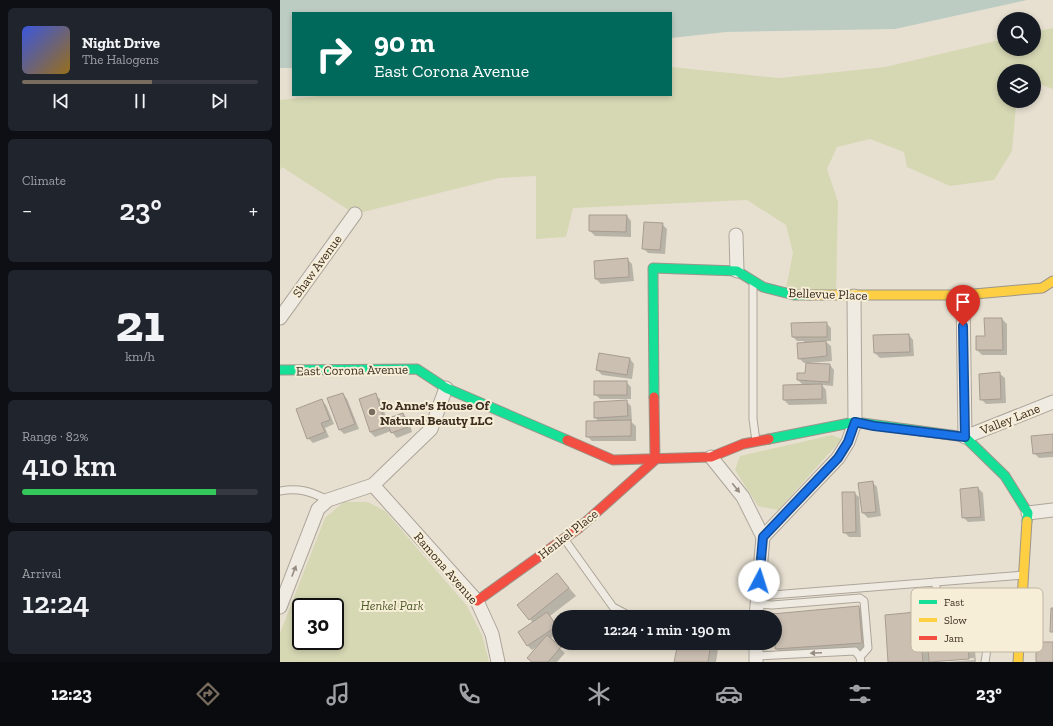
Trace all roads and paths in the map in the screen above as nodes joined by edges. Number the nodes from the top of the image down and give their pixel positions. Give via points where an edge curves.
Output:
1 (355, 214) dead end
2 (736, 235) dead end
3 (737, 271) junction
4 (1053, 281) edge
5 (753, 282) junction
6 (963, 295) junction
7 (854, 296) junction
8 (280, 318) edge
9 (280, 370) edge
10 (446, 388) junction
11 (1053, 402) edge
12 (855, 422) junction
13 (965, 437) junction
14 (756, 441) junction
15 (711, 457) junction
16 (655, 460) junction
17 (373, 485) junction
18 (280, 491) edge
19 (328, 500) junction
20 (1053, 510) edge
21 (1028, 513) junction
22 (763, 537) junction
23 (564, 539) junction
24 (1024, 575) junction
25 (936, 582) junction
26 (936, 588) edge
27 (1023, 588) edge
28 (477, 601) junction
29 (280, 607) edge
30 (757, 608) edge
31 (619, 610) edge
32 (987, 652) edge
33 (1019, 652) edge
34 (756, 654) edge
35 (859, 657) edge
36 (498, 662) edge
37 (985, 662) edge
38 (1018, 662) edge

1 - 8 street, Shaw Avenue
2 - 3 street
3 - 5 street, Bellevue Place
3 - 16 street via 653,268
4 - 6 street, Bellevue Place via 1042,288
5 - 7 street, Bellevue Place via 794,295
5 - 14 lane via 753,419
6 - 7 street, Bellevue Place
6 - 13 street, Valley Lane
7 - 12 street
9 - 10 street, East Corona Avenue via 417,369
10 - 16 street, East Corona Avenue via 613,460
10 - 17 street via 431,428
11 - 13 street, Valley Lane
12 - 13 street, East Corona Avenue
12 - 14 street, East Corona Avenue
12 - 22 street via 848,442 838,458
13 - 21 street via 1005,476
14 - 15 street, East Corona Avenue
15 - 16 street, East Corona Avenue
15 -> 22 street via 743,497
16 - 23 street, Henkel Place
17 - 19 street
17 - 28 street, Ramona Avenue
18 - 19 lane via 293,488 310,491
29 -> 19 street via 318,509
20 - 21 street
21 - 24 street
22 - 30 street
23 - 28 street, Henkel Place
23 - 31 lane via 613,607
24 - 25 lane
24 - 27 street
25 - 26 lane
25 - 30 lane
28 - 36 street, Ramona Avenue via 492,634
30 - 35 lane via 860,598 864,601 868,648
32 - 37 lane
33 - 38 street
35 -> 34 lane

